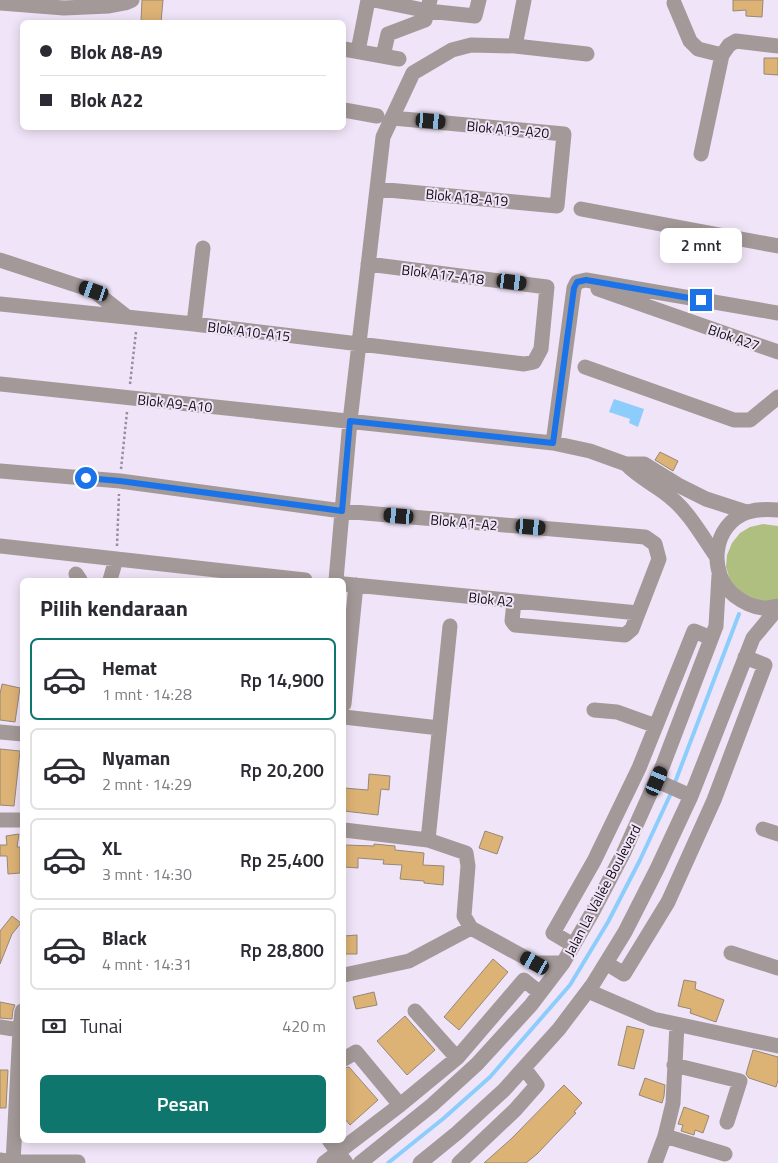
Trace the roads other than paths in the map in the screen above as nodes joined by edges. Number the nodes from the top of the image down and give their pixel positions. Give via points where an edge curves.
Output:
1 (132, 0) edge
2 (368, 0) edge
3 (374, 0) edge
4 (479, 0) edge
5 (524, 0) edge
6 (0, 3) edge
7 (674, 3) dead end
8 (429, 5) edge
9 (515, 46) junction
10 (778, 46) edge
11 (351, 50) edge
12 (587, 54) dead end
13 (722, 55) junction
14 (383, 56) junction
15 (399, 59) dead end
16 (346, 110) edge
17 (377, 116) dead end
18 (393, 118) junction
19 (701, 154) dead end
20 (377, 189) junction
21 (557, 206) joint
22 (581, 209) dead end
23 (778, 246) edge
24 (203, 248) dead end
25 (0, 260) edge
26 (368, 264) junction
27 (581, 281) junction
28 (0, 304) edge
29 (778, 313) edge
30 (133, 318) junction
31 (194, 324) junction
32 (360, 345) junction
33 (778, 352) edge
34 (524, 364) joint
35 (585, 367) dead end
36 (0, 384) edge
37 (778, 396) edge
38 (350, 421) junction
39 (553, 443) junction
40 (0, 471) edge
41 (674, 490) junction
42 (774, 507) edge
43 (342, 511) junction
44 (746, 512) junction
45 (0, 546) edge
46 (716, 556) junction
47 (116, 559) junction
48 (718, 575) junction
49 (111, 578) edge
50 (287, 578) edge
51 (336, 578) edge
52 (350, 585) edge
53 (514, 602) junction
54 (778, 607) edge
55 (638, 613) junction
56 (450, 626) dead end
57 (711, 638) junction
58 (745, 657) junction
59 (346, 664) edge
60 (594, 710) dead end
61 (346, 717) edge
62 (656, 726) junction
63 (439, 728) junction
64 (0, 732) edge
65 (20, 734) edge
66 (657, 781) junction
67 (692, 796) junction
68 (0, 820) edge
69 (20, 820) edge
70 (763, 829) dead end
71 (346, 830) edge
72 (778, 834) edge
73 (428, 840) junction
74 (471, 928) junction
75 (573, 945) junction
76 (730, 953) dead end
77 (563, 962) junction
78 (606, 963) junction
79 (778, 968) edge
80 (346, 975) edge
81 (591, 988) junction
82 (540, 993) junction
83 (415, 1011) dead end
84 (677, 1025) junction
85 (0, 1027) edge
86 (20, 1030) edge
87 (20, 1041) edge
88 (778, 1046) edge
89 (346, 1058) edge
90 (457, 1058) junction
91 (674, 1065) junction
92 (524, 1068) junction
93 (400, 1105) junction
94 (727, 1122) dead end
95 (665, 1136) junction
96 (331, 1143) edge
97 (725, 1154) dead end
98 (343, 1157) edge
99 (9, 1162) edge
100 (78, 1162) edge
101 (324, 1163) edge
102 (360, 1163) edge
103 (420, 1163) edge
104 (459, 1163) edge
105 (655, 1163) edge

1 - 6 street via 109,6 64,8
2 - 11 street
3 - 8 street
4 - 8 street via 476,16
5 - 9 street
7 - 13 street via 690,41 698,49
8 - 14 street via 425,20 388,34
9 - 12 street
9 - 18 street via 471,45 452,50 414,73
10 - 13 street via 736,41
11 - 14 street
13 - 19 street
14 - 15 street
16 - 17 street
18 - 20 street via 383,137
18 - 21 street, Blok A19-A20 via 564,134
20 - 21 street, Blok A18-A19
20 - 26 street
22 - 23 street
24 - 31 street
25 - 30 street via 94,291
26 - 32 street
26 - 34 street, Blok A17-A18 via 547,287 541,349 534,362
27 - 29 street
27 - 33 street, Blok A27
27 - 39 street via 574,288
28 - 30 street, Blok A10-A15
30 - 31 street, Blok A10-A15
31 - 32 street, Blok A10-A15
32 - 34 street, Blok A10-A15
32 - 38 street
35 - 37 street via 734,420 750,420
36 - 38 street, Blok A9-A10
38 - 39 street, Blok A9-A10
38 - 43 street
39 - 41 street, Blok A9-A10 via 590,451 626,464 644,464
40 - 43 street, Blok A1-A2 via 120,481
41 - 44 street
41 - 46 street via 682,508
42 - 44 street
43 - 51 street
43 - 55 street, Blok A1-A2 via 645,537 655,544 659,558
44 - 46 street via 730,523 720,538
45 - 47 street
46 - 48 street, Jalan La Vallée Boulevard
47 - 49 street
47 - 50 street
48 - 54 street via 728,591 743,603 761,608
48 - 57 street, Jalan La Vallée Boulevard via 716,626
52 - 53 street, Blok A2
52 - 59 street
53 - 55 street, Blok A2
53 - 55 street via 512,621 515,625 626,634 632,630
54 - 58 street via 753,638
56 - 63 street
57 - 62 street via 694,631
57 - 66 street, Jalan La Vallée Boulevard
58 - 67 street
58 - 78 street via 766,665 714,800 668,902 624,974
60 - 62 street via 616,712
61 - 63 street
62 - 75 street via 594,862 553,933
63 - 73 street
64 - 65 street
66 - 67 street
66 - 75 street, Jalan La Vallée Boulevard via 624,852
67 - 78 street via 625,932
68 - 69 street
70 - 72 street
71 - 73 street
73 - 74 street via 466,853 464,916
74 - 77 street via 535,963
74 - 80 street via 409,962
75 - 77 street, Jalan La Vallée Boulevard
76 - 79 street
77 - 82 street, Jalan La Vallée Boulevard
78 - 81 street
81 - 84 street via 653,1019
81 - 92 street
82 - 90 street via 524,980
82 - 102 street, Jalan La Vallée Boulevard via 477,1064
83 - 90 street
84 - 88 street
84 - 91 street
85 - 86 street
87 - 99 street
89 - 93 street via 356,1052
90 - 93 street
91 - 94 street via 740,1082
91 - 95 street via 673,1103
92 - 103 street via 457,1133
92 - 104 street via 537,1085 516,1110
93 - 98 street
95 - 97 street
95 - 105 street
96 - 98 street
98 - 101 street
99 - 100 street

